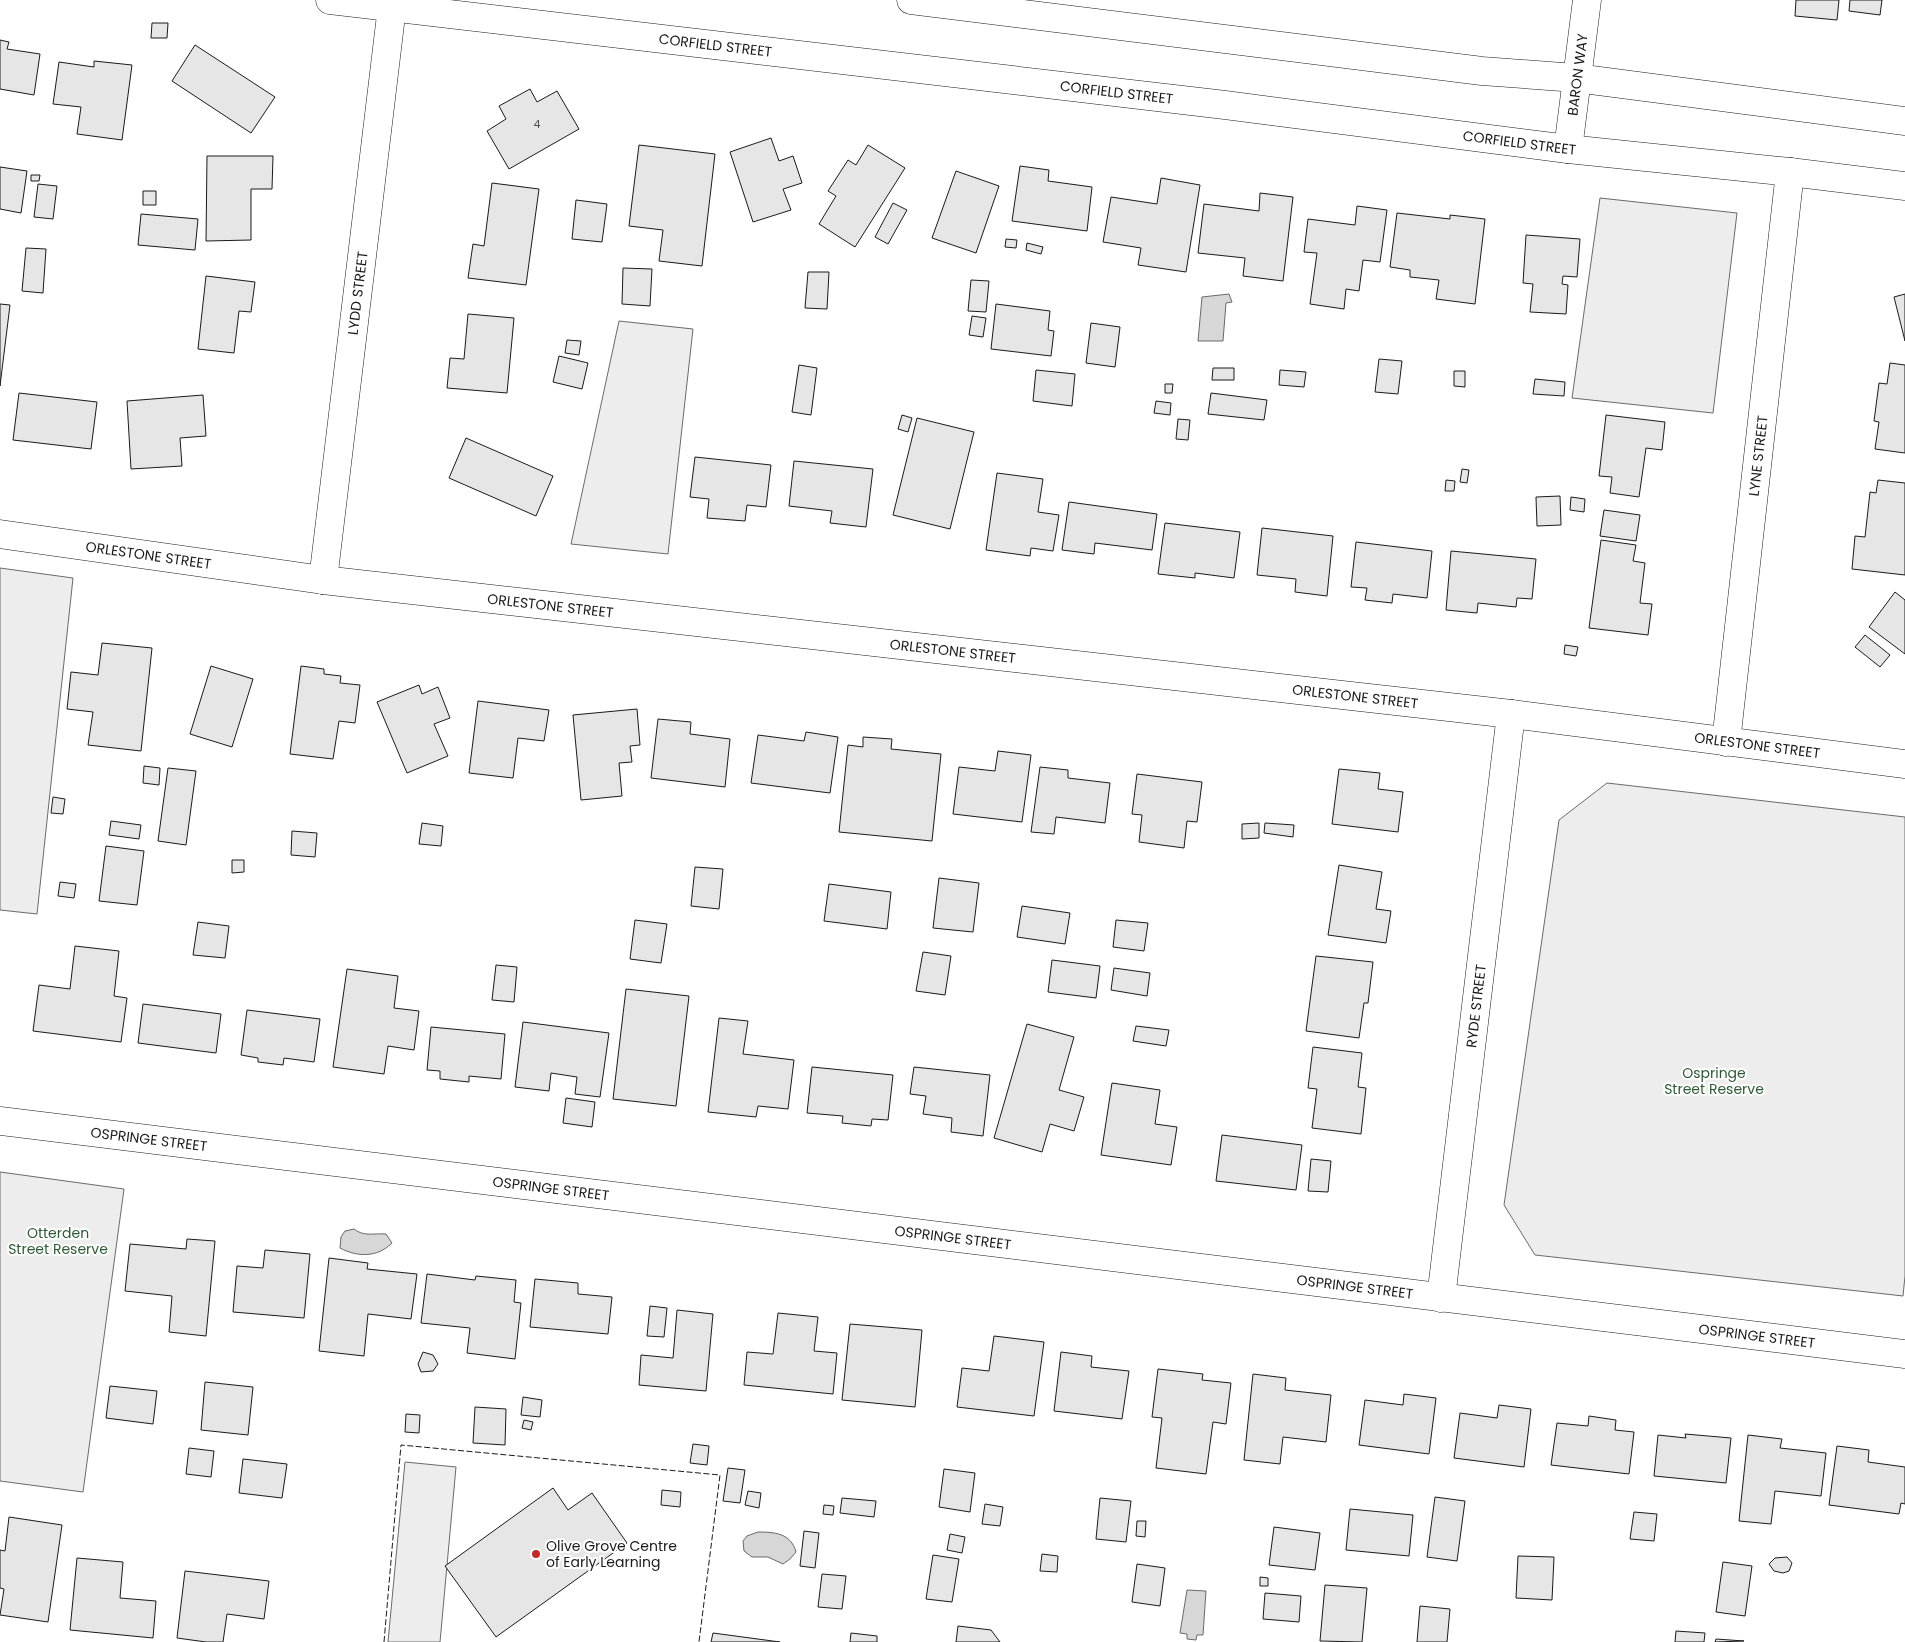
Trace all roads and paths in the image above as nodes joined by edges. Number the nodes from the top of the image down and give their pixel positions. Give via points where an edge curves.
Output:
1 (330, 0) edge
2 (911, 0) edge
3 (1587, 0) edge
4 (392, 7) junction
5 (1576, 78) junction
6 (1905, 121) edge
7 (1568, 149) junction
8 (1790, 172) junction
9 (1905, 186) edge
10 (0, 534) edge
11 (322, 580) junction
12 (1511, 714) junction
13 (1726, 742) junction
14 (1905, 764) edge
15 (0, 1121) edge
16 (1441, 1298) junction
17 (1905, 1354) edge

1 - 4 street, CORFIELD STREET
2 - 5 street via 1482,71
3 - 5 street, BARON WAY
4 - 7 street, CORFIELD STREET via 1225,105
4 - 11 street, LYDD STREET
5 - 6 street
5 - 7 street, BARON WAY
7 - 8 street, CORFIELD STREET
8 - 9 street, CORFIELD STREET
8 - 13 street, LYNE STREET
10 - 11 street, ORLESTONE STREET
11 - 12 street, ORLESTONE STREET
12 - 13 street, ORLESTONE STREET
12 - 16 street, RYDE STREET
13 - 14 street, ORLESTONE STREET
15 - 16 street, OSPRINGE STREET
16 - 17 street, OSPRINGE STREET

